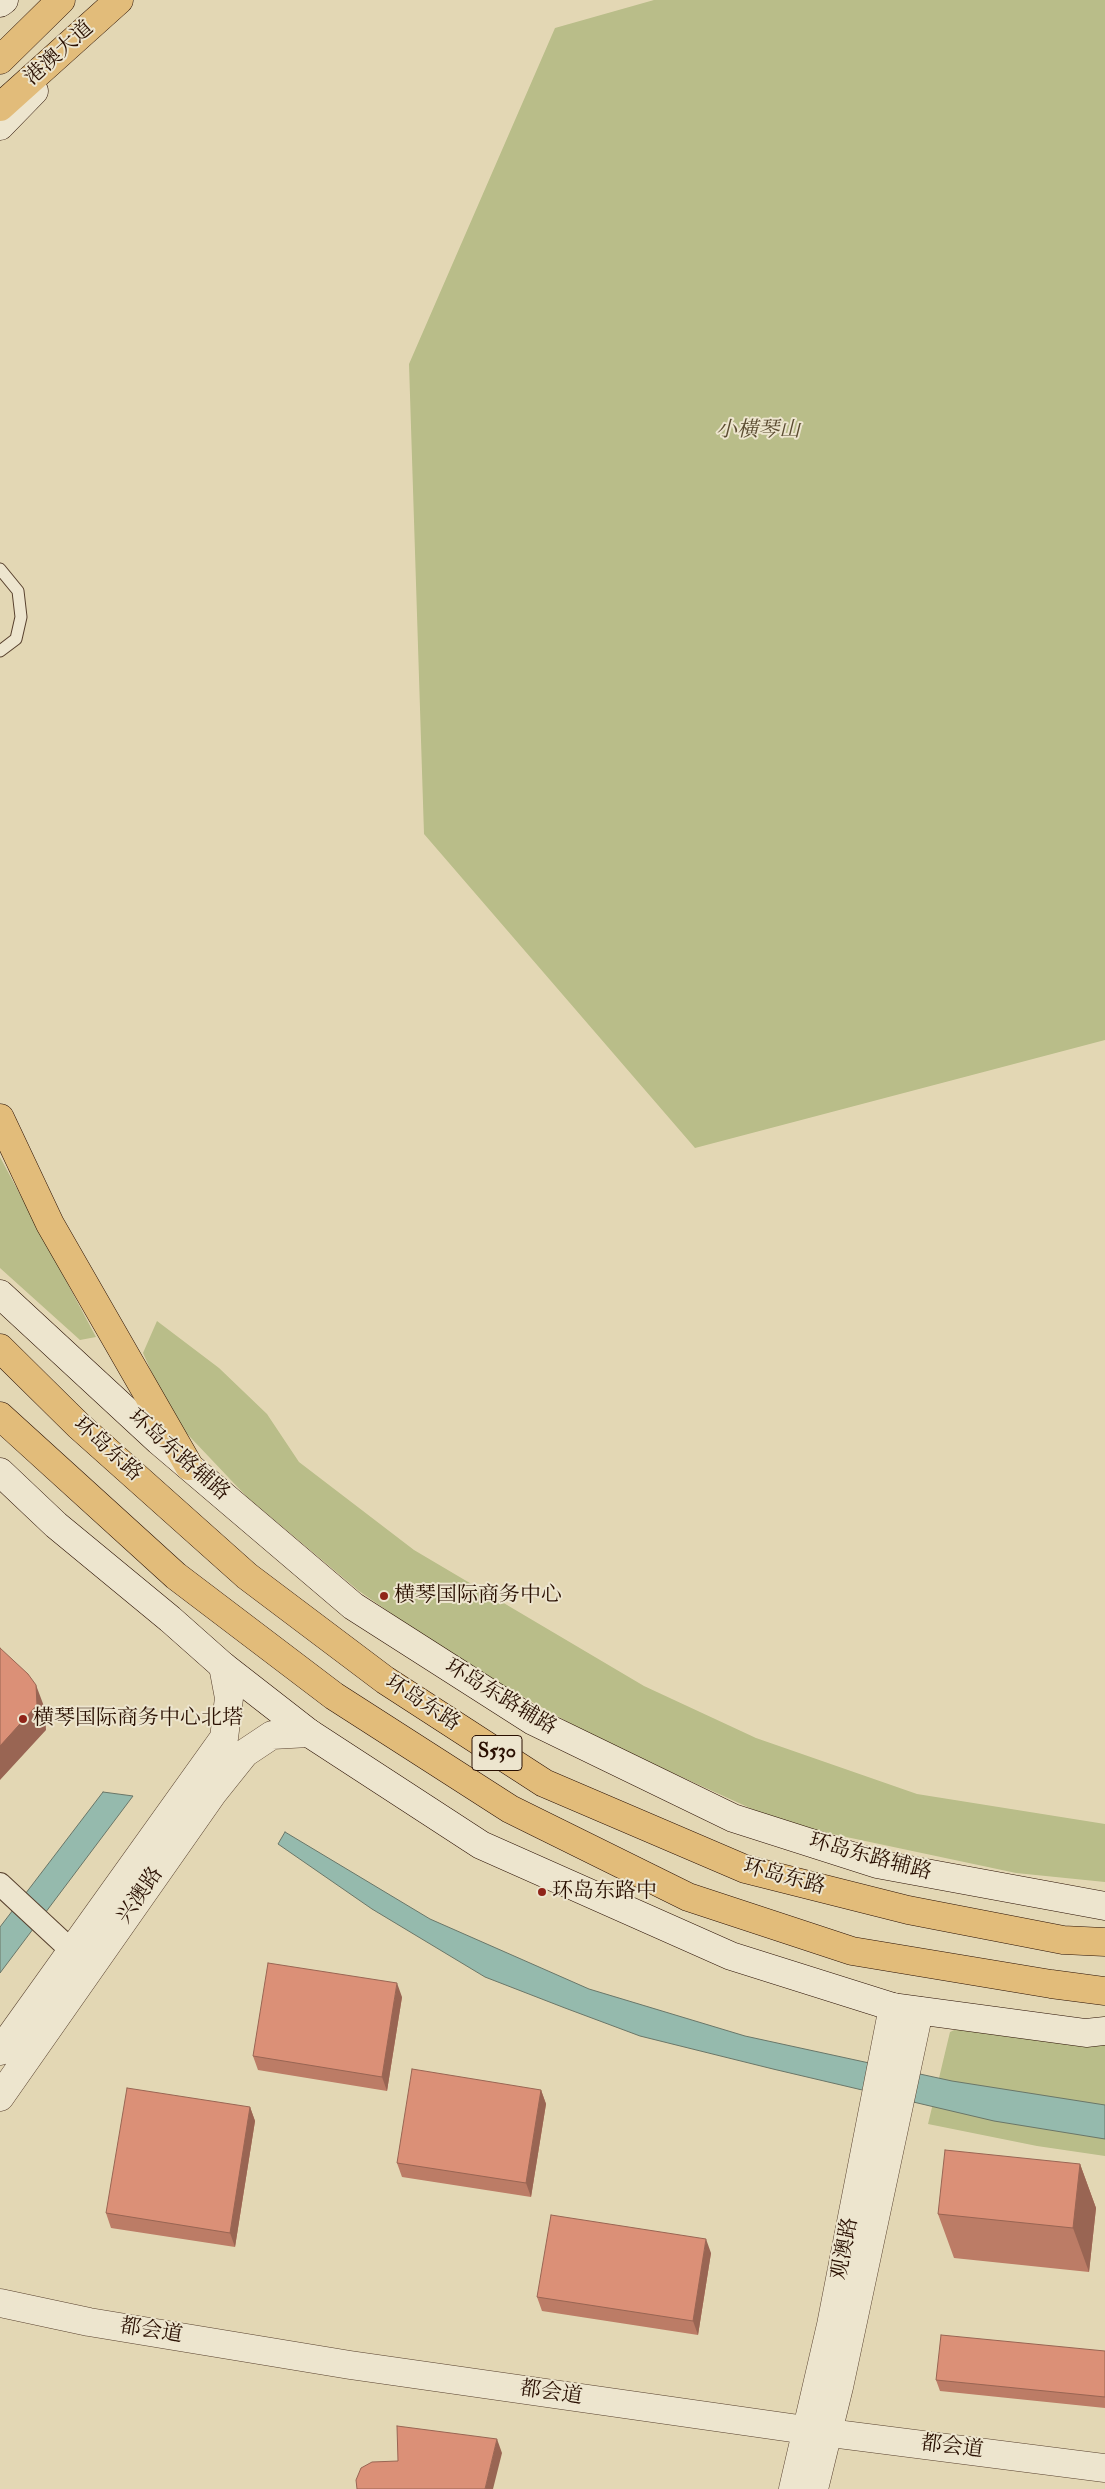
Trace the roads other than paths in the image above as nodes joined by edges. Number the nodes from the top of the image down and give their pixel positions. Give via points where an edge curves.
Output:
1 (4, 0) edge
2 (36, 0) edge
3 (61, 0) edge
4 (121, 0) edge
5 (0, 3) edge
6 (0, 34) edge
7 (0, 60) edge
8 (0, 107) edge
9 (0, 126) edge
10 (0, 568) edge
11 (0, 651) edge
12 (0, 1118) edge
13 (0, 1294) edge
14 (0, 1348) edge
15 (0, 1416) edge
16 (189, 1466) junction
17 (0, 1472) edge
18 (223, 1666) junction
19 (309, 1733) junction
20 (0, 1884) edge
21 (1105, 1906) edge
22 (1105, 1942) edge
23 (72, 1951) junction
24 (1105, 1991) edge
25 (906, 2009) junction
26 (1105, 2031) edge
27 (0, 2051) edge
28 (0, 2097) edge
29 (0, 2303) edge
30 (817, 2431) junction
31 (1105, 2468) edge
32 (793, 2489) edge
33 (814, 2489) edge

1 - 5 main road
2 - 6 main road
3 - 7 main road, 港澳大道
4 - 8 main road, 港澳大道
4 - 9 main road
10 - 11 lane via 18,591 21,617 16,639
12 - 16 main road via 50,1224
13 - 16 main road, 环岛东路辅路
14 - 22 main road, 环岛东路 / S530 via 79,1426 247,1576 385,1680 544,1783 745,1869 908,1910 1063,1940
15 - 24 main road, 环岛东路 / S530 via 176,1576 334,1696 510,1809 688,1897 852,1951
16 - 21 main road, 环岛东路辅路 via 352,1606 533,1722 724,1814 877,1864
17 - 18 main road
18 - 19 main road
18 - 23 main road, 兴澳路 via 229,1698 224,1738
19 - 25 main road via 482,1845 732,1956
19 - 28 main road, 兴澳路 via 272,1735 245,1753 213,1793
20 - 23 street
23 - 27 main road, 兴澳路
25 - 26 main road via 1086,2033
25 - 30 main road, 观澳路 via 831,2325
29 - 30 main road, 都会道 via 89,2322 350,2365
30 - 31 main road, 都会道
30 - 32 main road, 观澳路
30 - 33 main road, 观澳路

